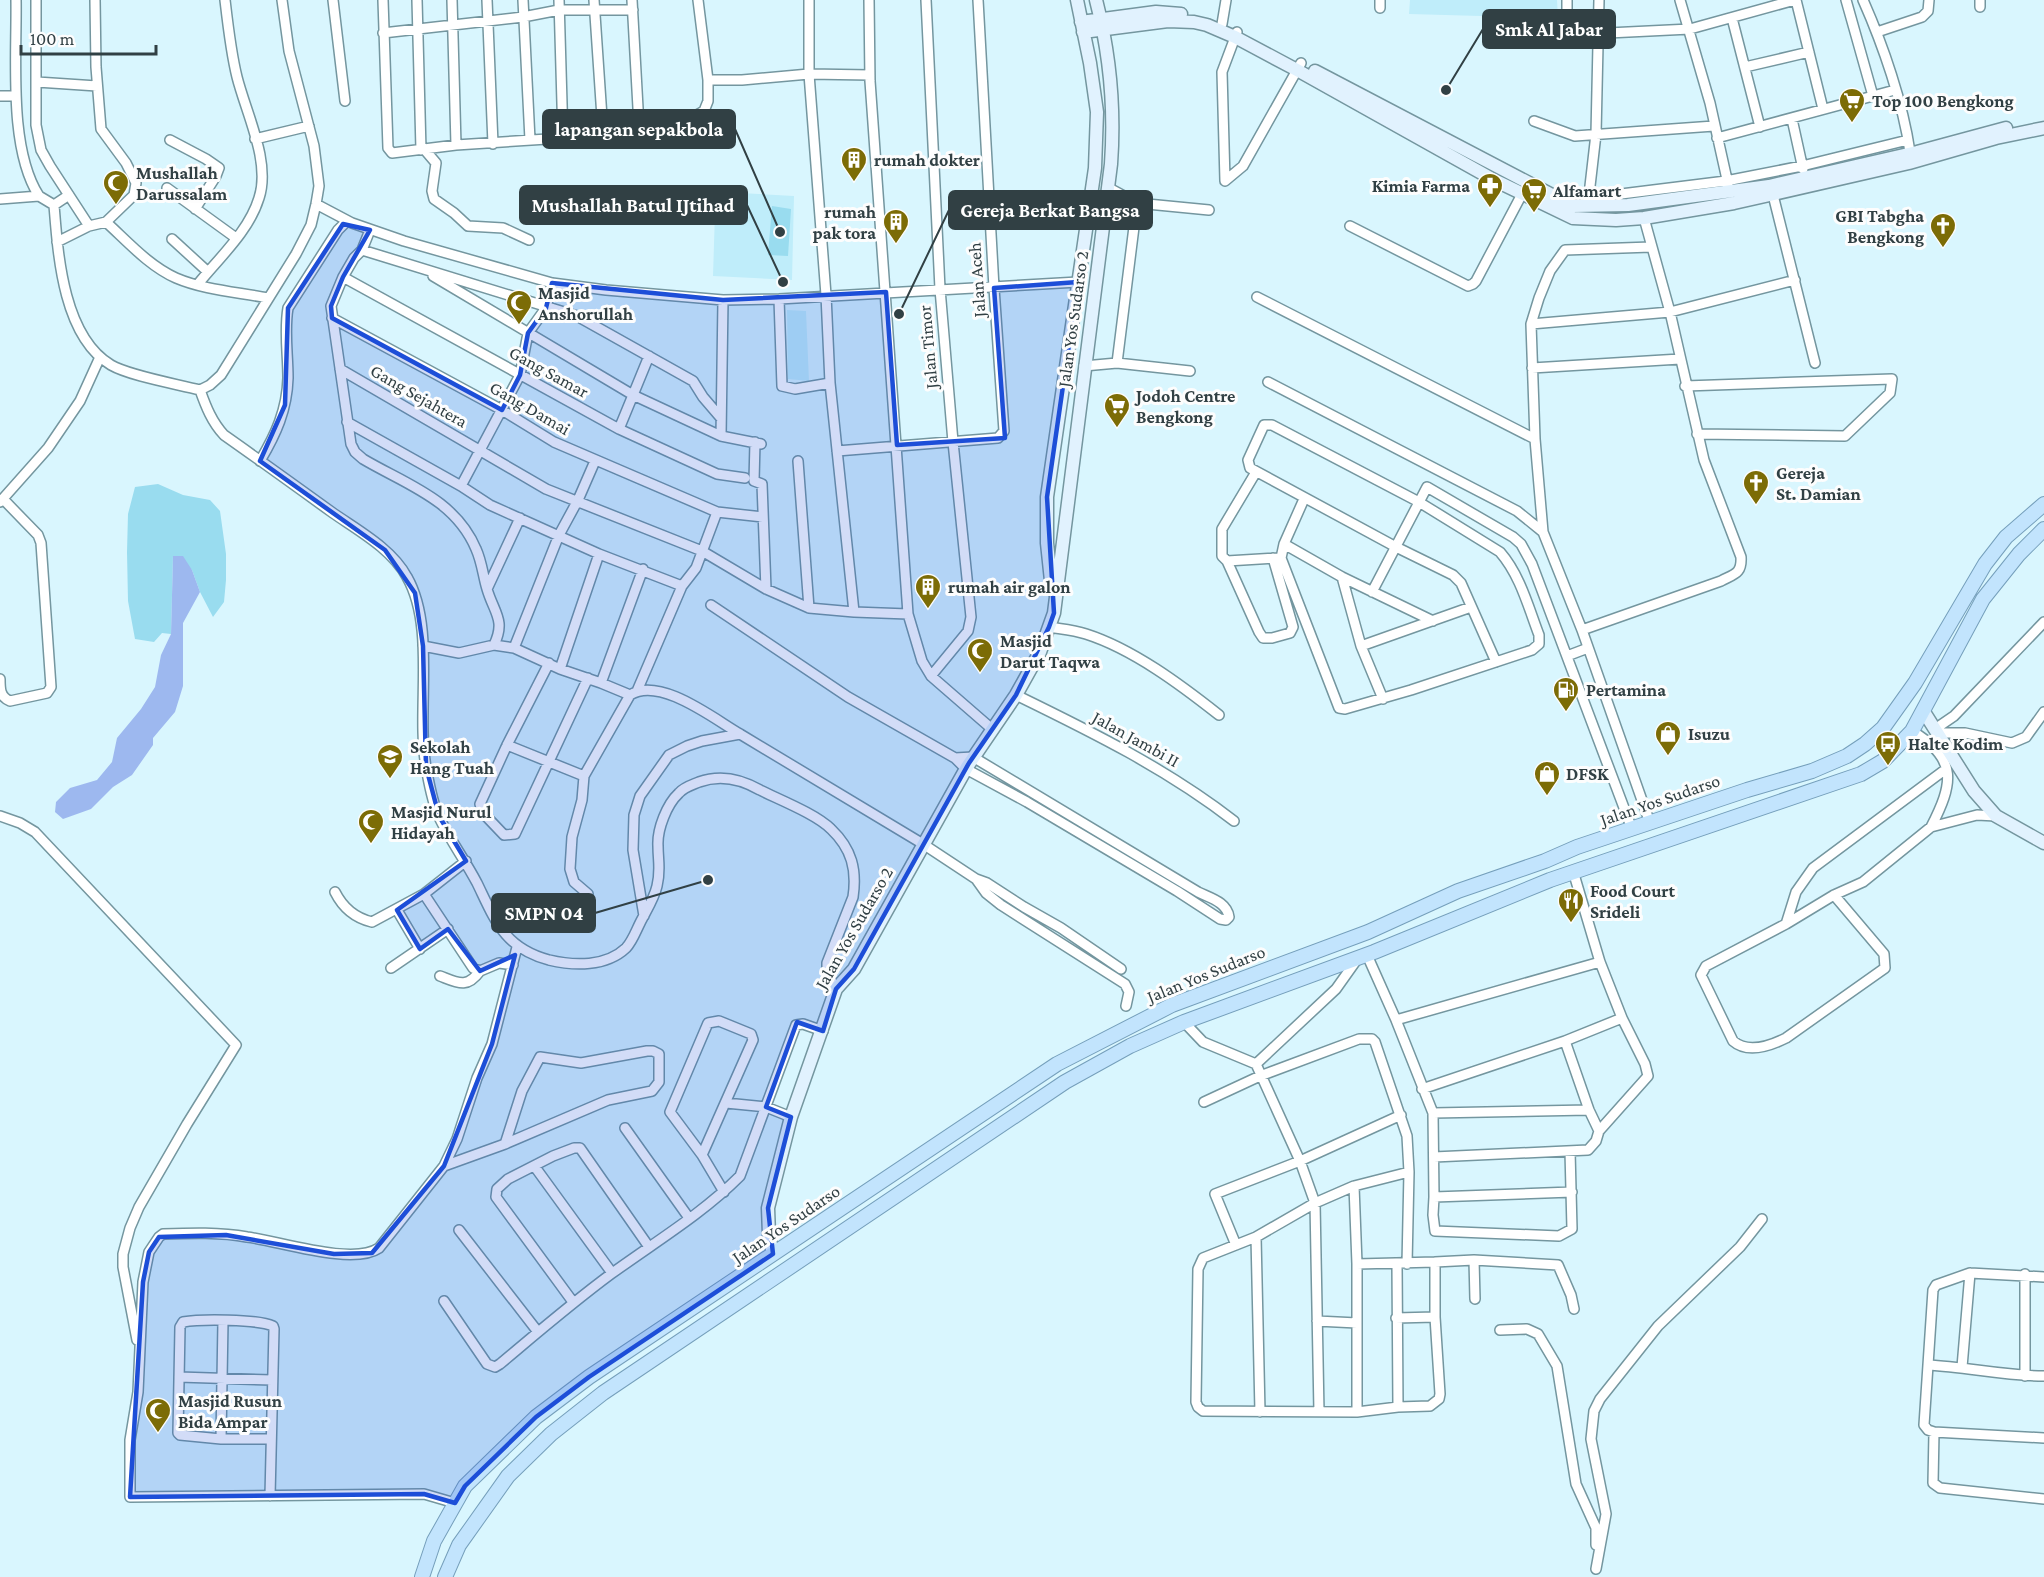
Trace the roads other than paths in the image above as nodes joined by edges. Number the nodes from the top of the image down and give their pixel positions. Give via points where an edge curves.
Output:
1 (16, 0) edge
2 (36, 0) edge
3 (95, 0) edge
4 (225, 0) edge
5 (282, 0) edge
6 (333, 0) edge
7 (383, 0) edge
8 (417, 0) edge
9 (452, 0) edge
10 (487, 0) edge
11 (523, 0) edge
12 (559, 0) edge
13 (698, 0) edge
14 (809, 0) edge
15 (869, 0) edge
16 (926, 0) edge
17 (978, 0) edge
18 (1077, 0) edge
19 (1096, 0) edge
20 (1226, 0) edge
21 (1567, 0) edge
22 (1599, 0) edge
23 (1680, 0) edge
24 (1796, 0) edge
25 (1846, 0) edge
26 (1863, 0) edge
27 (1929, 0) edge
28 (594, 5) edge
29 (632, 5) edge
30 (559, 10) junction
31 (523, 17) junction
32 (1732, 18) junction
33 (487, 20) junction
34 (1222, 24) junction
35 (453, 25) junction
36 (1102, 25) junction
37 (1082, 27) junction
38 (1690, 29) junction
39 (417, 30) junction
40 (1877, 32) junction
41 (383, 33) junction
42 (1604, 33) junction
43 (1236, 34) junction
44 (1809, 52) junction
45 (1299, 66) junction
46 (1745, 67) junction
47 (809, 74) junction
48 (870, 75) junction
49 (708, 80) junction
50 (37, 82) junction
51 (97, 86) junction
52 (1895, 90) junction
53 (0, 96) edge
54 (15, 96) junction
55 (1873, 96) junction
56 (345, 101) dead end
57 (1823, 109) junction
58 (1792, 119) junction
59 (2044, 120) edge
60 (1534, 121) dead end
61 (309, 126) junction
62 (639, 126) junction
63 (1714, 126) junction
64 (1760, 127) junction
65 (2044, 128) edge
66 (603, 132) junction
67 (1596, 134) junction
68 (563, 138) junction
69 (1717, 138) junction
70 (255, 139) junction
71 (170, 140) dead end
72 (530, 140) junction
73 (493, 144) junction
74 (456, 145) junction
75 (1909, 146) junction
76 (423, 150) junction
77 (1802, 166) junction
78 (1806, 179) junction
79 (1728, 187) junction
80 (167, 188) dead end
81 (1109, 188) junction
82 (1522, 194) junction
83 (69, 195) junction
84 (1773, 195) junction
85 (39, 196) junction
86 (0, 199) edge
87 (1627, 199) junction
88 (1137, 203) junction
89 (316, 204) junction
90 (54, 205) junction
91 (195, 209) junction
92 (1209, 210) dead end
93 (1644, 218) junction
94 (347, 221) junction
95 (106, 222) junction
96 (89, 226) junction
97 (1350, 226) dead end
98 (370, 230) junction
99 (236, 238) junction
100 (172, 239) dead end
101 (529, 240) dead end
102 (57, 242) junction
103 (1652, 246) junction
104 (362, 250) junction
105 (421, 269) junction
106 (208, 272) junction
107 (344, 277) junction
108 (1795, 280) junction
109 (1078, 282) junction
110 (552, 283) junction
111 (198, 284) junction
112 (994, 288) junction
113 (940, 289) junction
114 (886, 292) junction
115 (826, 295) junction
116 (1257, 297) dead end
117 (268, 298) junction
118 (779, 299) junction
119 (723, 300) junction
120 (546, 308) junction
121 (1670, 312) junction
122 (332, 318) junction
123 (1531, 324) junction
124 (528, 333) junction
125 (1067, 349) junction
126 (1086, 351) junction
127 (649, 356) junction
128 (100, 357) junction
129 (1680, 359) junction
130 (1117, 363) junction
131 (1815, 363) dead end
132 (1084, 366) junction
133 (1532, 368) junction
134 (340, 369) junction
135 (1190, 371) dead end
136 (520, 375) junction
137 (1268, 382) dead end
138 (830, 383) junction
139 (1685, 386) junction
140 (200, 390) junction
141 (633, 395) junction
142 (502, 411) junction
143 (721, 418) junction
144 (347, 422) junction
145 (619, 429) junction
146 (1697, 435) junction
147 (721, 436) junction
148 (1535, 439) junction
149 (953, 442) junction
150 (897, 445) junction
151 (837, 451) junction
152 (480, 452) junction
153 (260, 461) junction
154 (595, 461) junction
155 (798, 461) dead end
156 (1256, 472) junction
157 (745, 478) dead end
158 (461, 486) junction
159 (1304, 499) junction
160 (578, 500) junction
161 (2, 501) edge
162 (1419, 502) junction
163 (2044, 504) edge
164 (717, 512) junction
165 (763, 517) junction
166 (520, 518) junction
167 (2044, 529) edge
168 (1543, 532) junction
169 (559, 535) junction
170 (1284, 544) junction
171 (1396, 548) junction
172 (702, 551) junction
173 (599, 554) junction
174 (1277, 558) junction
175 (1227, 561) junction
176 (643, 570) junction
177 (1342, 577) junction
178 (682, 586) junction
179 (487, 589) junction
180 (766, 589) junction
181 (1372, 592) junction
182 (711, 605) dead end
183 (1471, 607) junction
184 (809, 608) junction
185 (854, 612) junction
186 (1054, 612) junction
187 (908, 614) junction
188 (1433, 621) junction
189 (2044, 622) edge
190 (1049, 627) junction
191 (1582, 630) junction
192 (494, 645) junction
193 (423, 646) junction
194 (1361, 646) junction
195 (514, 648) junction
196 (1588, 648) junction
197 (1567, 656) junction
198 (1496, 662) junction
199 (549, 663) junction
200 (560, 669) junction
201 (931, 676) junction
202 (588, 678) junction
203 (0, 680) edge
204 (601, 683) junction
205 (633, 693) junction
206 (1016, 694) junction
207 (1383, 699) junction
208 (1924, 712) junction
209 (2044, 712) edge
210 (1219, 715) dead end
211 (992, 729) junction
212 (1912, 731) junction
213 (1937, 731) junction
214 (740, 734) junction
215 (507, 745) junction
216 (973, 757) junction
217 (955, 758) junction
218 (548, 762) junction
219 (966, 769) junction
220 (1946, 769) junction
221 (584, 776) junction
222 (0, 816) edge
223 (1996, 816) junction
224 (1234, 821) dead end
225 (1650, 823) junction
226 (1931, 827) junction
227 (1632, 829) junction
228 (1616, 835) junction
229 (2044, 843) edge
230 (923, 844) junction
231 (1623, 856) junction
232 (466, 861) junction
233 (1545, 861) junction
234 (1573, 871) junction
235 (975, 879) junction
236 (1550, 880) junction
237 (335, 892) dead end
238 (424, 894) junction
239 (588, 894) dead end
240 (1834, 895) junction
241 (397, 910) junction
242 (644, 916) junction
243 (1786, 924) junction
244 (448, 929) junction
245 (517, 947) junction
246 (420, 949) junction
247 (1362, 957) junction
248 (1600, 962) junction
249 (513, 965) junction
250 (391, 968) dead end
251 (1121, 969) dead end
252 (480, 971) junction
253 (440, 976) dead end
254 (836, 989) junction
255 (1126, 1006) dead end
256 (1622, 1018) junction
257 (1396, 1020) junction
258 (1184, 1022) junction
259 (823, 1031) junction
260 (1113, 1034) junction
261 (1565, 1041) junction
262 (1121, 1051) junction
263 (1256, 1064) junction
264 (1260, 1076) junction
265 (1422, 1089) junction
266 (1012, 1093) junction
267 (1204, 1102) dead end
268 (726, 1103) junction
269 (766, 1107) junction
270 (1026, 1110) junction
271 (1589, 1110) junction
272 (1433, 1113) junction
273 (1401, 1115) junction
274 (791, 1117) junction
275 (625, 1128) dead end
276 (1599, 1131) junction
277 (505, 1144) junction
278 (1570, 1151) junction
279 (702, 1155) junction
280 (1434, 1157) junction
281 (1300, 1161) junction
282 (444, 1166) junction
283 (535, 1167) junction
284 (1409, 1172) junction
285 (1354, 1186) junction
286 (724, 1192) junction
287 (1572, 1192) junction
288 (1434, 1197) junction
289 (1315, 1203) junction
290 (689, 1218) junction
291 (1762, 1219) dead end
292 (459, 1230) dead end
293 (1256, 1238) junction
294 (1236, 1245) junction
295 (649, 1246) junction
296 (773, 1254) junction
297 (1474, 1260) junction
298 (1435, 1262) junction
299 (1357, 1264) junction
300 (1402, 1264) junction
301 (612, 1273) junction
302 (1970, 1273) junction
303 (2025, 1274) junction
304 (2044, 1277) edge
305 (1475, 1299) dead end
306 (444, 1301) dead end
307 (573, 1302) junction
308 (1574, 1309) dead end
309 (1396, 1317) junction
310 (1436, 1317) junction
311 (223, 1321) junction
312 (1317, 1322) junction
313 (1357, 1323) junction
314 (1500, 1330) dead end
315 (538, 1332) junction
316 (140, 1359) junction
317 (1928, 1365) junction
318 (1962, 1367) junction
319 (2025, 1376) junction
320 (2044, 1376) edge
321 (179, 1377) junction
322 (222, 1378) junction
323 (272, 1380) junction
324 (1398, 1407) junction
325 (1260, 1412) junction
326 (1319, 1412) junction
327 (1357, 1412) junction
328 (1934, 1432) junction
329 (2044, 1438) edge
330 (221, 1439) junction
331 (270, 1439) junction
332 (270, 1496) junction
333 (2044, 1498) edge
334 (455, 1503) junction
335 (1595, 1573) edge
336 (422, 1577) edge
337 (445, 1577) edge

1 - 54 street
2 - 50 street
3 - 51 street
4 - 70 street via 237,76
5 - 61 street via 289,51
6 - 56 street
7 - 41 street
8 - 39 street
9 - 35 street
10 - 33 street
11 - 31 street
12 - 30 street
13 - 49 street
14 - 47 street
15 - 48 street
16 - 113 street, Jalan Timor
17 - 112 street, Jalan Aceh
18 - 37 main road, Jalan Yos Sudarso 2
19 - 36 main road, Jalan Yos Sudarso 2
20 - 34 street
21 - 42 street via 1568,32
22 - 42 street
23 - 38 street
24 - 32 street
24 - 44 street
25 - 55 street
26 - 40 street
27 - 40 street via 1928,11 1922,17
28 - 29 street
28 - 30 street
28 - 66 street
29 - 62 street
30 - 31 street
30 - 68 street
31 - 33 street
31 - 72 street
32 - 38 street
32 - 46 street
33 - 35 street
33 - 73 street
34 - 36 main road via 1194,15 1156,12
34 - 43 main road
35 - 39 street
35 - 74 street
36 - 37 main road
36 - 43 main road via 1184,21
36 - 81 main road, Jalan Yos Sudarso 2 via 1114,124
37 - 109 main road, Jalan Yos Sudarso 2 via 1098,128
38 - 42 street
38 - 63 street
39 - 41 street
39 - 76 street
40 - 52 street
41 - 76 street via 388,148 392,153
42 - 67 street
43 - 45 main road
43 - 45 street via 1222,72 1226,181 1243,166
44 - 46 street
44 - 57 street
45 - 82 main road
45 - 87 main road via 1573,206
46 - 64 street
47 - 48 street
47 - 49 street
47 - 115 street
48 - 114 street
49 - 62 street via 708,101 700,114
50 - 51 street
50 - 83 street via 36,125 41,150
51 - 95 street via 101,129 136,183 134,195
52 - 55 street
52 - 75 street
53 - 54 street
54 - 85 street via 24,159
55 - 57 street
57 - 58 street
58 - 64 street
58 - 77 street
59 - 75 main road via 1939,146
60 - 67 street via 1575,136
61 - 70 street
61 - 89 street via 318,173
62 - 66 street
63 - 67 street
63 - 69 street
64 - 69 street
65 - 84 main road
66 - 68 street
67 - 87 street via 1592,191 1598,197
68 - 72 street
69 - 79 street
70 - 99 street via 262,186 259,200
71 - 91 street via 219,168
72 - 73 street
73 - 74 street
74 - 76 street
75 - 77 street
75 - 78 main road
76 - 101 street via 436,163 434,199 468,225 503,228
77 - 78 street
77 - 79 street
78 - 79 main road
79 - 87 main road
80 - 91 street
81 - 88 street
81 - 126 main road, Jalan Yos Sudarso 2
82 - 93 main road via 1573,218
82 - 97 street via 1476,281 1468,286
83 - 90 street
83 - 96 street
84 - 93 main road
84 - 108 street
85 - 86 street
85 - 90 street
88 - 92 street
88 - 130 street
89 - 94 street
89 - 117 street via 311,225
90 - 102 street
91 - 99 street
93 - 103 street
94 - 98 street
94 - 153 street via 288,308 285,405 278,431
95 - 96 street
95 - 111 street via 160,269
96 - 102 street
98 - 104 street
98 - 110 street
99 - 106 street
100 - 106 street
102 - 128 street via 70,308
103 - 121 street
103 - 123 street via 1565,250 1550,271
104 - 105 street
104 - 107 street
105 - 120 street
105 - 124 street
106 - 111 street
107 - 122 street via 331,306
107 - 136 street, Gang Samar
108 - 121 street
108 - 131 street
109 - 112 street
109 - 125 main road, Jalan Yos Sudarso 2
110 - 119 street
110 - 120 street
111 - 117 street
112 - 113 street
112 - 149 street, Jalan Aceh via 1003,435
113 - 114 street
113 - 149 street, Jalan Timor
114 - 115 street
114 - 150 street
115 - 118 street
115 - 138 street
116 - 148 street
117 - 140 street via 221,375
118 - 119 street
118 - 138 street via 782,386 795,389
119 - 143 street
120 - 124 street
120 - 127 street via 577,316
121 - 123 street
121 - 129 street
122 - 134 street
122 - 142 street, Gang Damai
123 - 133 street
124 - 136 street
124 - 141 street
125 - 126 main road
125 - 186 main road, Jalan Yos Sudarso 2 via 1047,497
126 - 132 main road, Jalan Yos Sudarso 2
127 - 141 street
127 - 143 street via 693,381
128 - 140 street via 121,370
128 - 161 street via 80,401 48,448
129 - 133 street
129 - 139 street
130 - 132 street
130 - 135 street
132 - 186 main road, Jalan Yos Sudarso 2
133 - 148 street
134 - 144 street
134 - 152 street, Gang Sejahtera
136 - 142 street
136 - 145 street, Gang Samar
137 - 168 street via 1517,511
138 - 151 street
139 - 146 street
139 - 146 street via 1892,379 1890,393 1845,436
140 - 153 street via 216,426
141 - 145 street
141 - 147 street
142 - 152 street
142 - 154 street, Gang Damai
143 - 147 street
144 - 158 street
144 - 179 street via 351,444 358,455 423,490 459,520 477,551
145 - 157 street, Gang Samar via 717,474
146 - 191 street via 1741,557 1737,573
147 - 165 street via 758,443 754,481 762,484
148 - 168 street
149 - 150 street
149 - 201 street, Jalan Timor via 971,617 968,631
150 - 151 street
150 - 187 street
151 - 185 street
152 - 158 street
152 - 160 street, Gang Sejahtera via 546,489
153 - 193 street via 397,562 417,602
154 - 160 street
154 - 164 street, Gang Damai
155 - 184 street
156 - 159 street
156 - 162 street via 1248,460 1266,424
156 - 175 street via 1222,529 1222,556
158 - 166 street via 490,506
159 - 170 street
159 - 171 street
160 - 169 street
160 - 172 street, Gang Sejahtera
161 - 203 street via 38,535 41,543 51,687 47,693 10,701 0,692
162 - 171 street
162 - 197 street via 1427,487 1521,544
162 - 198 street via 1500,552 1510,564 1540,640 1532,650
163 - 225 main road, Jalan Yos Sudarso via 2006,537 1984,564 1900,706 1883,729 1865,744 1812,771
164 - 165 street, Gang Damai
164 - 172 street
165 - 180 street
166 - 169 street
166 - 179 street
167 - 208 main road, Jalan Yos Sudarso via 1983,599
168 - 191 street
169 - 173 street
169 - 195 street
170 - 174 street
170 - 177 street
171 - 181 street
171 - 183 street via 1454,575
172 - 178 street via 693,574
172 - 180 street, Gang Sejahtera
173 - 176 street
173 - 200 street
174 - 175 street
174 - 175 street via 1293,627 1290,633 1272,639 1263,638 1259,632
174 - 207 street via 1339,708
176 - 178 street
176 - 204 street
177 - 181 street
177 - 194 street
178 - 205 street
179 - 192 street via 499,617
180 - 184 street, Gang Sejahtera
181 - 188 street
182 - 217 street via 848,697
183 - 188 street
183 - 198 street
184 - 185 street, Gang Sejahtera
185 - 187 street, Gang Sejahtera
186 - 190 main road, Jalan Yos Sudarso 2
187 - 201 street via 922,661
188 - 194 street
189 - 213 street
190 - 206 main road, Jalan Yos Sudarso 2
190 - 210 street via 1085,634 1118,648 1189,691
191 - 196 street
192 - 193 street via 459,653
192 - 195 street
193 - 232 street via 426,767 439,816
194 - 207 street
195 - 199 street
196 - 197 street
196 - 225 street
197 - 227 street
198 - 207 street
199 - 200 street
199 - 215 street
200 - 202 street
201 - 211 street
202 - 204 street
202 - 218 street
204 - 205 street
205 - 214 street via 656,690 675,696
205 - 221 street
206 - 211 main road, Jalan Yos Sudarso 2
206 - 224 street, Jalan Jambi II via 1145,760
208 - 212 main road, Jalan Yos Sudarso
208 - 213 main road
209 - 213 street via 2026,737 2012,743
211 - 216 main road, Jalan Yos Sudarso 2
212 - 220 street via 1939,753
212 - 231 main road, Jalan Yos Sudarso via 1883,761 1861,774
213 - 223 main road via 1974,791
214 - 230 street
214 - 242 street via 702,741 669,755 640,796 634,815 633,850
215 - 218 street
215 - 218 street via 480,804 483,813 504,835 515,834
216 - 217 street
216 - 219 main road, Jalan Yos Sudarso 2
216 - 219 street via 1224,904 1229,917 1220,919
217 - 219 street
218 - 221 street
219 - 230 main road, Jalan Yos Sudarso 2
220 - 226 street via 1946,794
220 - 243 street via 1813,868 1796,892
221 - 239 street via 570,869 574,882
222 - 316 street via 35,832 236,1046 212,1080 130,1228 123,1267
223 - 226 street via 1977,815
223 - 229 main road
225 - 227 main road, Jalan Yos Sudarso
226 - 240 street via 1863,882
227 - 228 main road, Jalan Yos Sudarso
228 - 231 main road
228 - 233 main road, Jalan Yos Sudarso
230 - 235 street
230 - 254 main road, Jalan Yos Sudarso 2 via 854,969
231 - 234 main road, Jalan Yos Sudarso
232 - 238 street
232 - 245 street via 506,938
233 - 236 main road
233 - 260 main road, Jalan Yos Sudarso via 1458,891 1368,932 1172,1005
234 - 236 main road, Jalan Yos Sudarso
234 - 248 street
235 - 251 street via 1061,928
235 - 255 street via 1001,905 1125,984 1129,992
236 - 247 main road, Jalan Yos Sudarso
237 - 241 street via 349,911 364,920 372,922
238 - 241 street
238 - 244 street
240 - 243 street
240 - 243 street via 1884,954 1885,968 1786,1038 1770,1046 1739,1046 1733,1041 1702,970
241 - 246 street
242 - 245 street via 628,947 604,962 548,960
242 - 254 street via 657,887 657,845 663,820 678,793 703,780 741,780 828,825 849,853 855,876 853,897 826,968
244 - 246 street
244 - 252 street via 473,968
245 - 249 street
246 - 250 street
247 - 257 street
247 - 258 main road, Jalan Yos Sudarso
247 - 263 street via 1336,989
248 - 256 street
248 - 257 street
249 - 252 street via 499,963
249 - 282 street via 492,1044
252 - 253 street via 468,983
254 - 259 main road, Jalan Yos Sudarso 2
256 - 261 street
256 - 276 street via 1648,1076
257 - 265 street
258 - 262 main road, Jalan Yos Sudarso
258 - 263 street via 1203,1042
259 - 269 street via 796,1025
259 - 274 main road, Jalan Yos Sudarso 2
260 - 262 main road
260 - 266 main road, Jalan Yos Sudarso
261 - 265 street
261 - 271 street
262 - 270 main road, Jalan Yos Sudarso via 1065,1082
263 - 264 street
264 - 267 street
264 - 273 street via 1359,1039 1372,1039
264 - 281 street
265 - 272 street
266 - 270 main road
266 - 296 main road, Jalan Yos Sudarso
268 - 269 street
268 - 279 street
268 - 279 street via 753,1038 711,1021 670,1112
269 - 274 street
269 - 286 street via 740,1176
270 - 337 main road, Jalan Yos Sudarso via 613,1386 551,1434 508,1476 459,1545
271 - 272 street
271 - 276 street
272 - 280 street
273 - 281 street
273 - 284 street via 1407,1136
274 - 296 main road, Jalan Yos Sudarso 2 via 768,1208
275 - 290 street
276 - 278 street via 1588,1150
277 - 277 street via 522,1091 540,1057 581,1063 647,1052 659,1054 659,1082 652,1091 608,1100
277 - 282 street
278 - 280 street
278 - 287 street
279 - 286 street
280 - 288 street
281 - 289 street
281 - 294 street via 1215,1194
282 - 316 street via 372,1253 334,1254 246,1236 159,1237 149,1252 145,1272
283 - 295 street via 562,1152 583,1150
283 - 301 street
283 - 307 street via 508,1179 497,1190 496,1197
284 - 285 street
284 - 300 street
285 - 289 street
285 - 299 street
286 - 290 street
287 - 288 street
287 - 288 street via 1572,1230 1559,1236 1436,1231
289 - 293 street
289 - 312 street
290 - 295 street
291 - 335 street via 1740,1247 1658,1326 1594,1411 1591,1439 1606,1514
292 - 315 street
293 - 294 street
293 - 325 street
294 - 325 street via 1203,1258 1198,1269 1196,1402 1203,1411
295 - 301 street
296 - 334 main road, Jalan Yos Sudarso via 536,1417 465,1486
297 - 298 street
297 - 305 street
297 - 308 street via 1558,1265
298 - 300 street
298 - 310 street
299 - 300 street
299 - 313 street
300 - 309 street
301 - 307 street
302 - 303 street
302 - 317 street via 1941,1282 1933,1290
302 - 318 street
303 - 304 street
303 - 319 street
306 - 315 street via 491,1366 500,1364
307 - 315 street
309 - 310 street
309 - 324 street
310 - 324 street via 1439,1399 1430,1406
311 - 321 street via 181,1324
311 - 322 street
311 - 323 street via 273,1326
312 - 313 street
312 - 326 street
313 - 327 street
314 - 335 street via 1527,1329 1538,1334 1557,1366 1576,1484 1596,1528
316 - 332 street via 130,1440 130,1497
317 - 318 street
317 - 328 street via 1924,1425
318 - 319 street
319 - 320 street
321 - 322 street
321 - 330 street via 180,1435
322 - 323 street
322 - 330 street
323 - 331 street
324 - 327 street
325 - 326 street
326 - 327 street
328 - 329 street
328 - 333 street via 1933,1483 1940,1488
330 - 331 street
331 - 332 street
332 - 334 street via 424,1494
334 - 336 main road, Jalan Yos Sudarso via 434,1541

